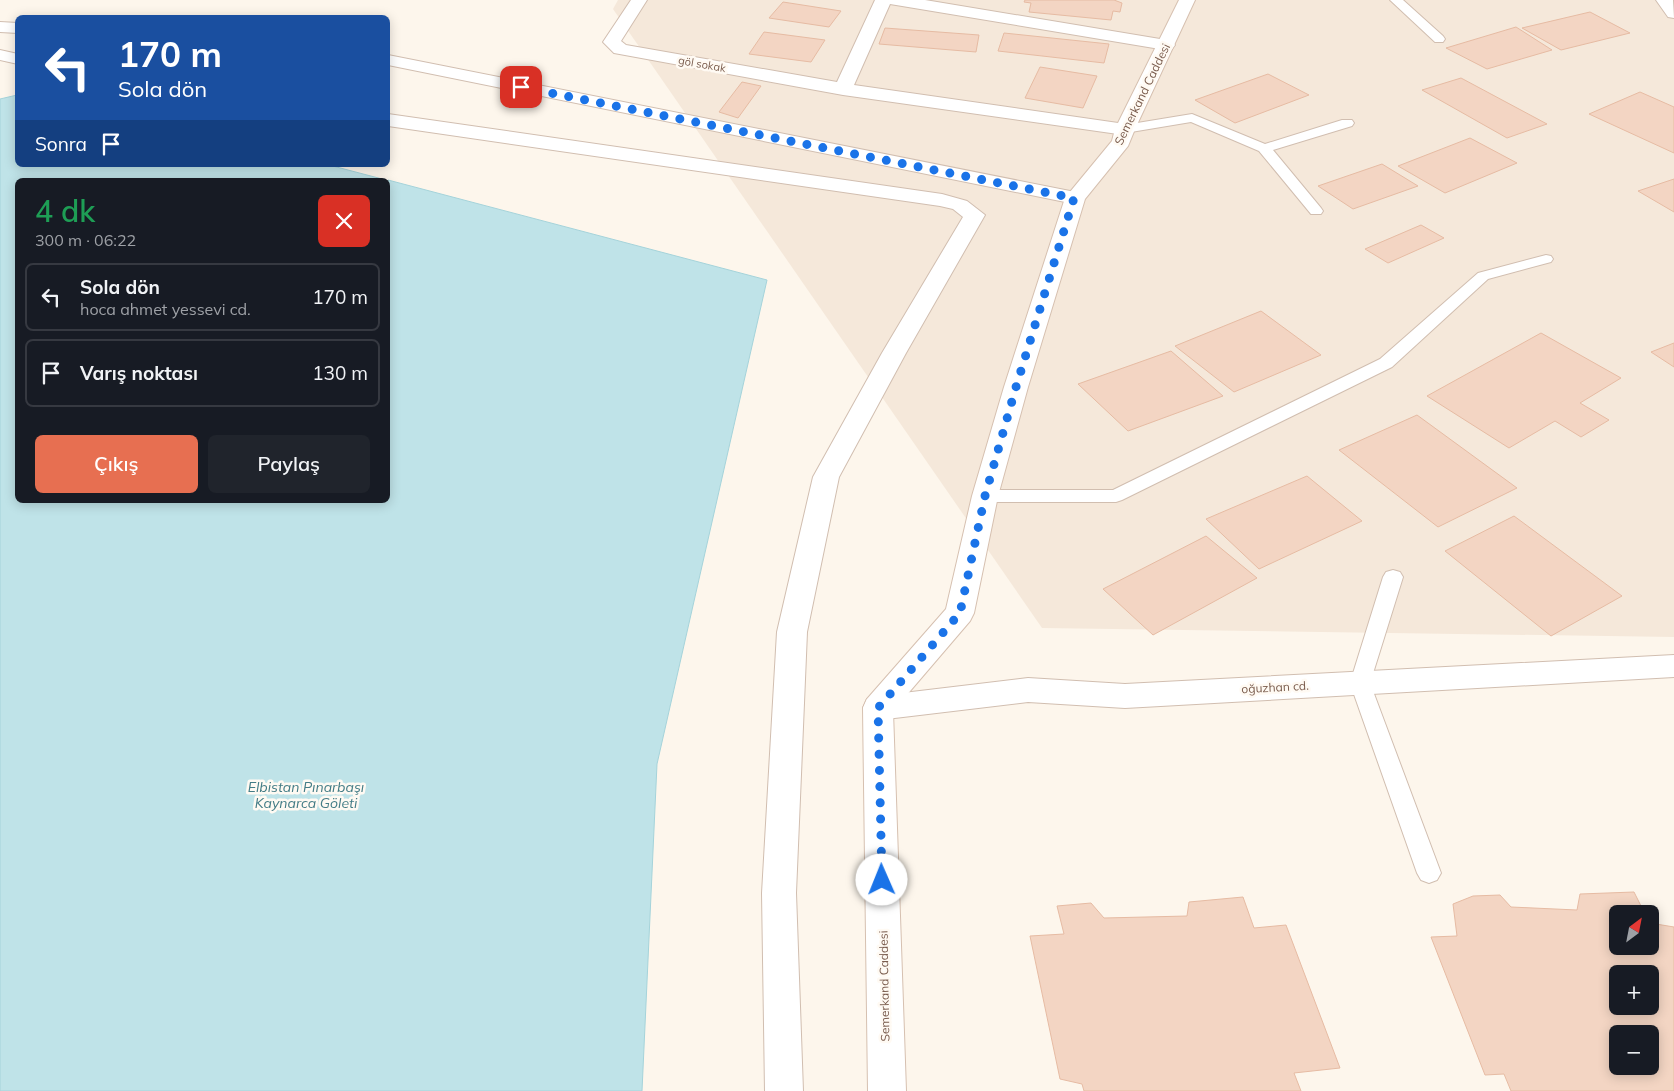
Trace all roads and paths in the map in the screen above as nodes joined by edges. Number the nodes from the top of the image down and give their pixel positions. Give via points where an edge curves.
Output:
1 (639, 0) edge
2 (884, 0) edge
3 (895, 0) edge
4 (1187, 0) edge
5 (1396, 0) edge
6 (1664, 0) edge
7 (1674, 13) edge
8 (0, 27) edge
9 (15, 28) edge
10 (1439, 38) dead end
11 (1166, 45) junction
12 (0, 55) edge
13 (15, 58) edge
14 (390, 60) edge
15 (843, 89) junction
16 (390, 120) edge
17 (1347, 123) dead end
18 (1125, 129) junction
19 (1264, 148) junction
20 (1074, 198) junction
21 (1316, 211) dead end
22 (1546, 259) dead end
23 (985, 496) junction
24 (1393, 577) dead end
25 (1674, 666) edge
26 (1360, 683) junction
27 (878, 708) junction
28 (1429, 873) dead end
29 (784, 1091) edge
30 (887, 1091) edge

1 - 15 street, göl sokak via 612,42 620,49
2 - 15 street
3 - 11 street
4 - 11 street, Semerkand Caddesi
5 - 10 lane
6 - 7 street
8 - 9 street
11 - 18 street, Semerkand Caddesi
12 - 13 street
14 - 20 street
15 - 18 street
16 - 29 street via 942,200 960,205 974,215 826,477 792,632 779,893
17 - 19 lane
18 - 19 lane via 1192,118
18 - 20 street, Semerkand Caddesi via 1121,142
19 - 21 lane
20 - 23 street, Semerkand Caddesi
22 - 23 lane via 1483,276 1386,363 1116,496
23 - 27 street, Semerkand Caddesi via 960,613
24 - 26 lane
25 - 26 street, oğuzhan cd.
26 - 27 street, oğuzhan cd. via 1125,696 1028,690
26 - 28 lane
27 - 30 street, Semerkand Caddesi

